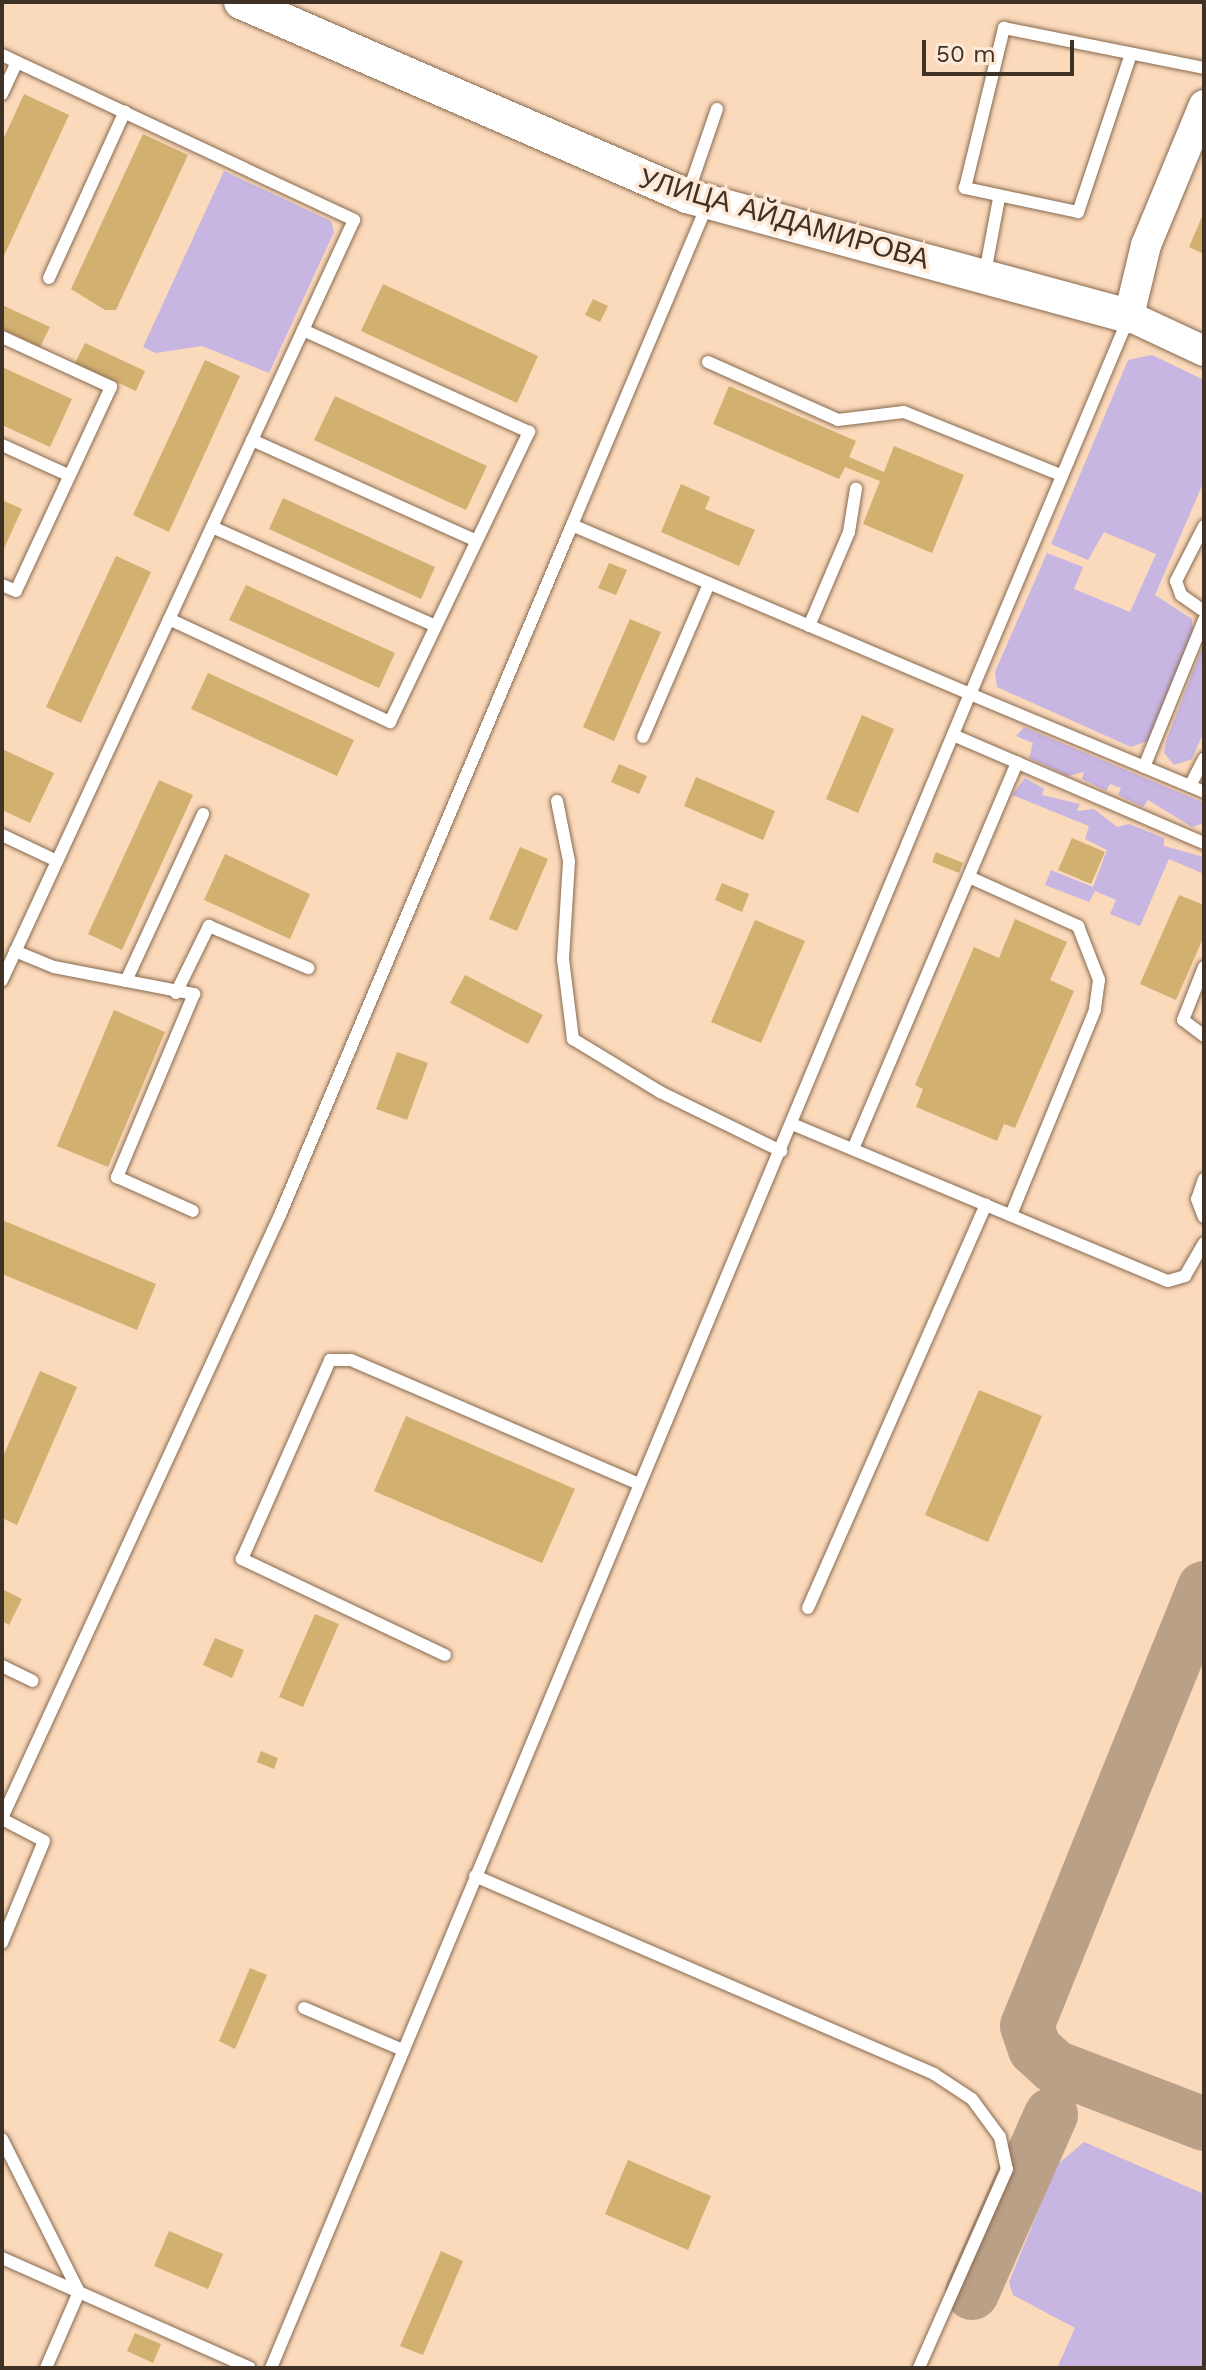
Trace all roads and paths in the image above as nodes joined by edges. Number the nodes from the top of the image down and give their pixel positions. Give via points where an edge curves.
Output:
1 (241, 2) edge
2 (288, 12) edge
3 (1131, 54) junction
4 (2, 55) edge
5 (17, 62) junction
6 (1204, 68) edge
7 (2, 94) edge
8 (1204, 105) edge
9 (717, 109) dead end
10 (125, 111) junction
11 (999, 198) junction
12 (697, 199) junction
13 (984, 277) junction
14 (49, 278) dead end
15 (1129, 316) junction
16 (303, 330) junction
17 (2, 337) edge
18 (1204, 351) edge
19 (708, 362) dead end
20 (252, 440) junction
21 (2, 445) edge
22 (68, 475) junction
23 (1061, 475) junction
24 (856, 489) dead end
25 (572, 525) junction
26 (1204, 526) edge
27 (212, 527) junction
28 (475, 540) junction
29 (709, 584) junction
30 (2, 585) edge
31 (1204, 611) edge
32 (169, 619) junction
33 (1204, 620) edge
34 (435, 626) junction
35 (809, 626) junction
36 (970, 694) junction
37 (953, 735) junction
38 (643, 737) dead end
39 (1204, 758) edge
40 (1017, 762) junction
41 (1144, 767) junction
42 (1190, 786) junction
43 (1204, 792) edge
44 (557, 801) dead end
45 (203, 814) dead end
46 (2, 835) edge
47 (1204, 843) edge
48 (57, 861) junction
49 (969, 877) junction
50 (15, 951) junction
51 (1204, 967) edge
52 (308, 968) dead end
53 (4, 971) edge
54 (126, 981) junction
55 (176, 993) junction
56 (1204, 1036) edge
57 (792, 1124) junction
58 (853, 1149) junction
59 (781, 1151) junction
60 (1204, 1179) edge
61 (986, 1205) junction
62 (193, 1211) dead end
63 (1011, 1215) junction
64 (1204, 1217) edge
65 (1204, 1243) edge
66 (639, 1484) junction
67 (808, 1608) dead end
68 (445, 1655) dead end
69 (2, 1666) edge
70 (33, 1681) dead end
71 (2, 1818) edge
72 (475, 1876) junction
73 (2, 1943) edge
74 (304, 2008) dead end
75 (403, 2050) junction
76 (2, 2139) edge
77 (2, 2258) edge
78 (79, 2292) junction
79 (46, 2368) edge
80 (250, 2368) edge
81 (271, 2368) edge
82 (919, 2368) edge

1 - 2 main road, УЛИЦА АЙДАМИРОВА
2 - 12 main road, УЛИЦА АЙДАМИРОВА
3 - 6 lane
3 - 11 lane via 1078,212
3 - 11 lane via 1004,28 962,182
4 - 5 lane
5 - 7 lane
5 - 10 lane
8 - 15 street via 1146,245
9 - 12 lane
10 - 14 lane
10 - 16 lane via 354,220
11 - 13 lane
12 - 13 main road, УЛИЦА АЙДАМИРОВА
12 - 25 lane
13 - 15 main road, УЛИЦА АЙДАМИРОВА
15 - 18 street, УЛИЦА АЙДАМИРОВА
15 - 23 lane
16 - 20 lane
16 - 28 lane via 529,432
17 - 22 lane via 111,387
19 - 23 lane via 838,420 891,409
20 - 27 lane
20 - 28 lane
21 - 22 lane
22 - 30 lane via 16,591
23 - 36 lane
24 - 35 lane via 849,532
25 - 29 lane
25 - 71 lane via 280,1215
26 - 31 lane via 1176,581 1181,595
27 - 32 lane
27 - 34 lane
28 - 34 lane
29 - 35 lane
29 - 38 lane
32 - 34 lane via 390,722
32 - 48 lane
33 - 41 lane
35 - 36 lane
36 - 37 lane
36 - 41 lane
37 - 40 lane
37 - 57 lane
39 - 42 lane
40 - 47 lane
40 - 49 lane
41 - 42 lane
42 - 43 lane
44 - 59 lane via 569,861 563,945 573,1039 696,1112
45 - 54 lane
46 - 48 lane
48 - 50 lane
49 - 58 lane
49 - 63 lane via 1078,926 1099,980 1095,1010
50 - 53 lane
50 - 54 lane
51 - 56 lane via 1183,1020
52 - 55 lane via 209,926
54 - 55 lane
55 - 62 lane via 194,994 117,1177
57 - 58 lane
57 - 59 lane
58 - 61 lane
59 - 66 lane
60 - 64 lane via 1197,1199
61 - 63 lane
61 - 67 lane
63 - 65 lane via 1168,1281 1185,1276
66 - 68 lane via 351,1360 330,1360 242,1560
66 - 72 lane
69 - 70 lane
71 - 73 lane via 44,1841
72 - 75 lane
72 - 82 lane via 934,2074 972,2099 1000,2137 1007,2169
74 - 75 lane
75 - 81 lane
76 - 78 lane
77 - 78 lane
78 - 79 lane
78 - 80 lane

